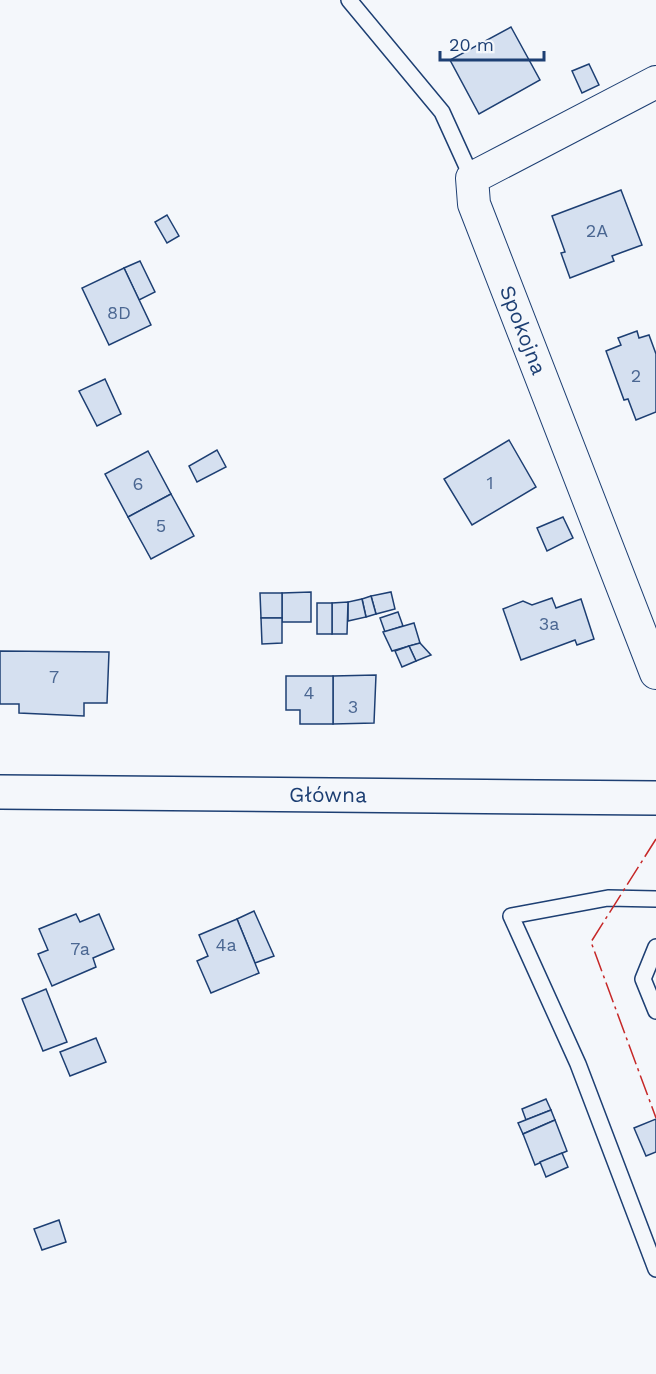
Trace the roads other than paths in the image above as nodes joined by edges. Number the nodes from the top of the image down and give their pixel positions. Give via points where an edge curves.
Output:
1 (349, 0) edge
2 (656, 82) edge
3 (472, 178) junction
4 (656, 674) edge
5 (0, 792) edge
6 (656, 798) edge
7 (656, 899) edge
8 (656, 947) edge
9 (656, 1011) edge
10 (656, 1269) edge

1 - 3 lane via 442,112
2 - 3 street
3 - 4 street, Spokojna via 474,204
5 - 6 main road, Główna
7 - 10 lane via 608,898 511,916 578,1064
8 - 9 lane via 643,979

